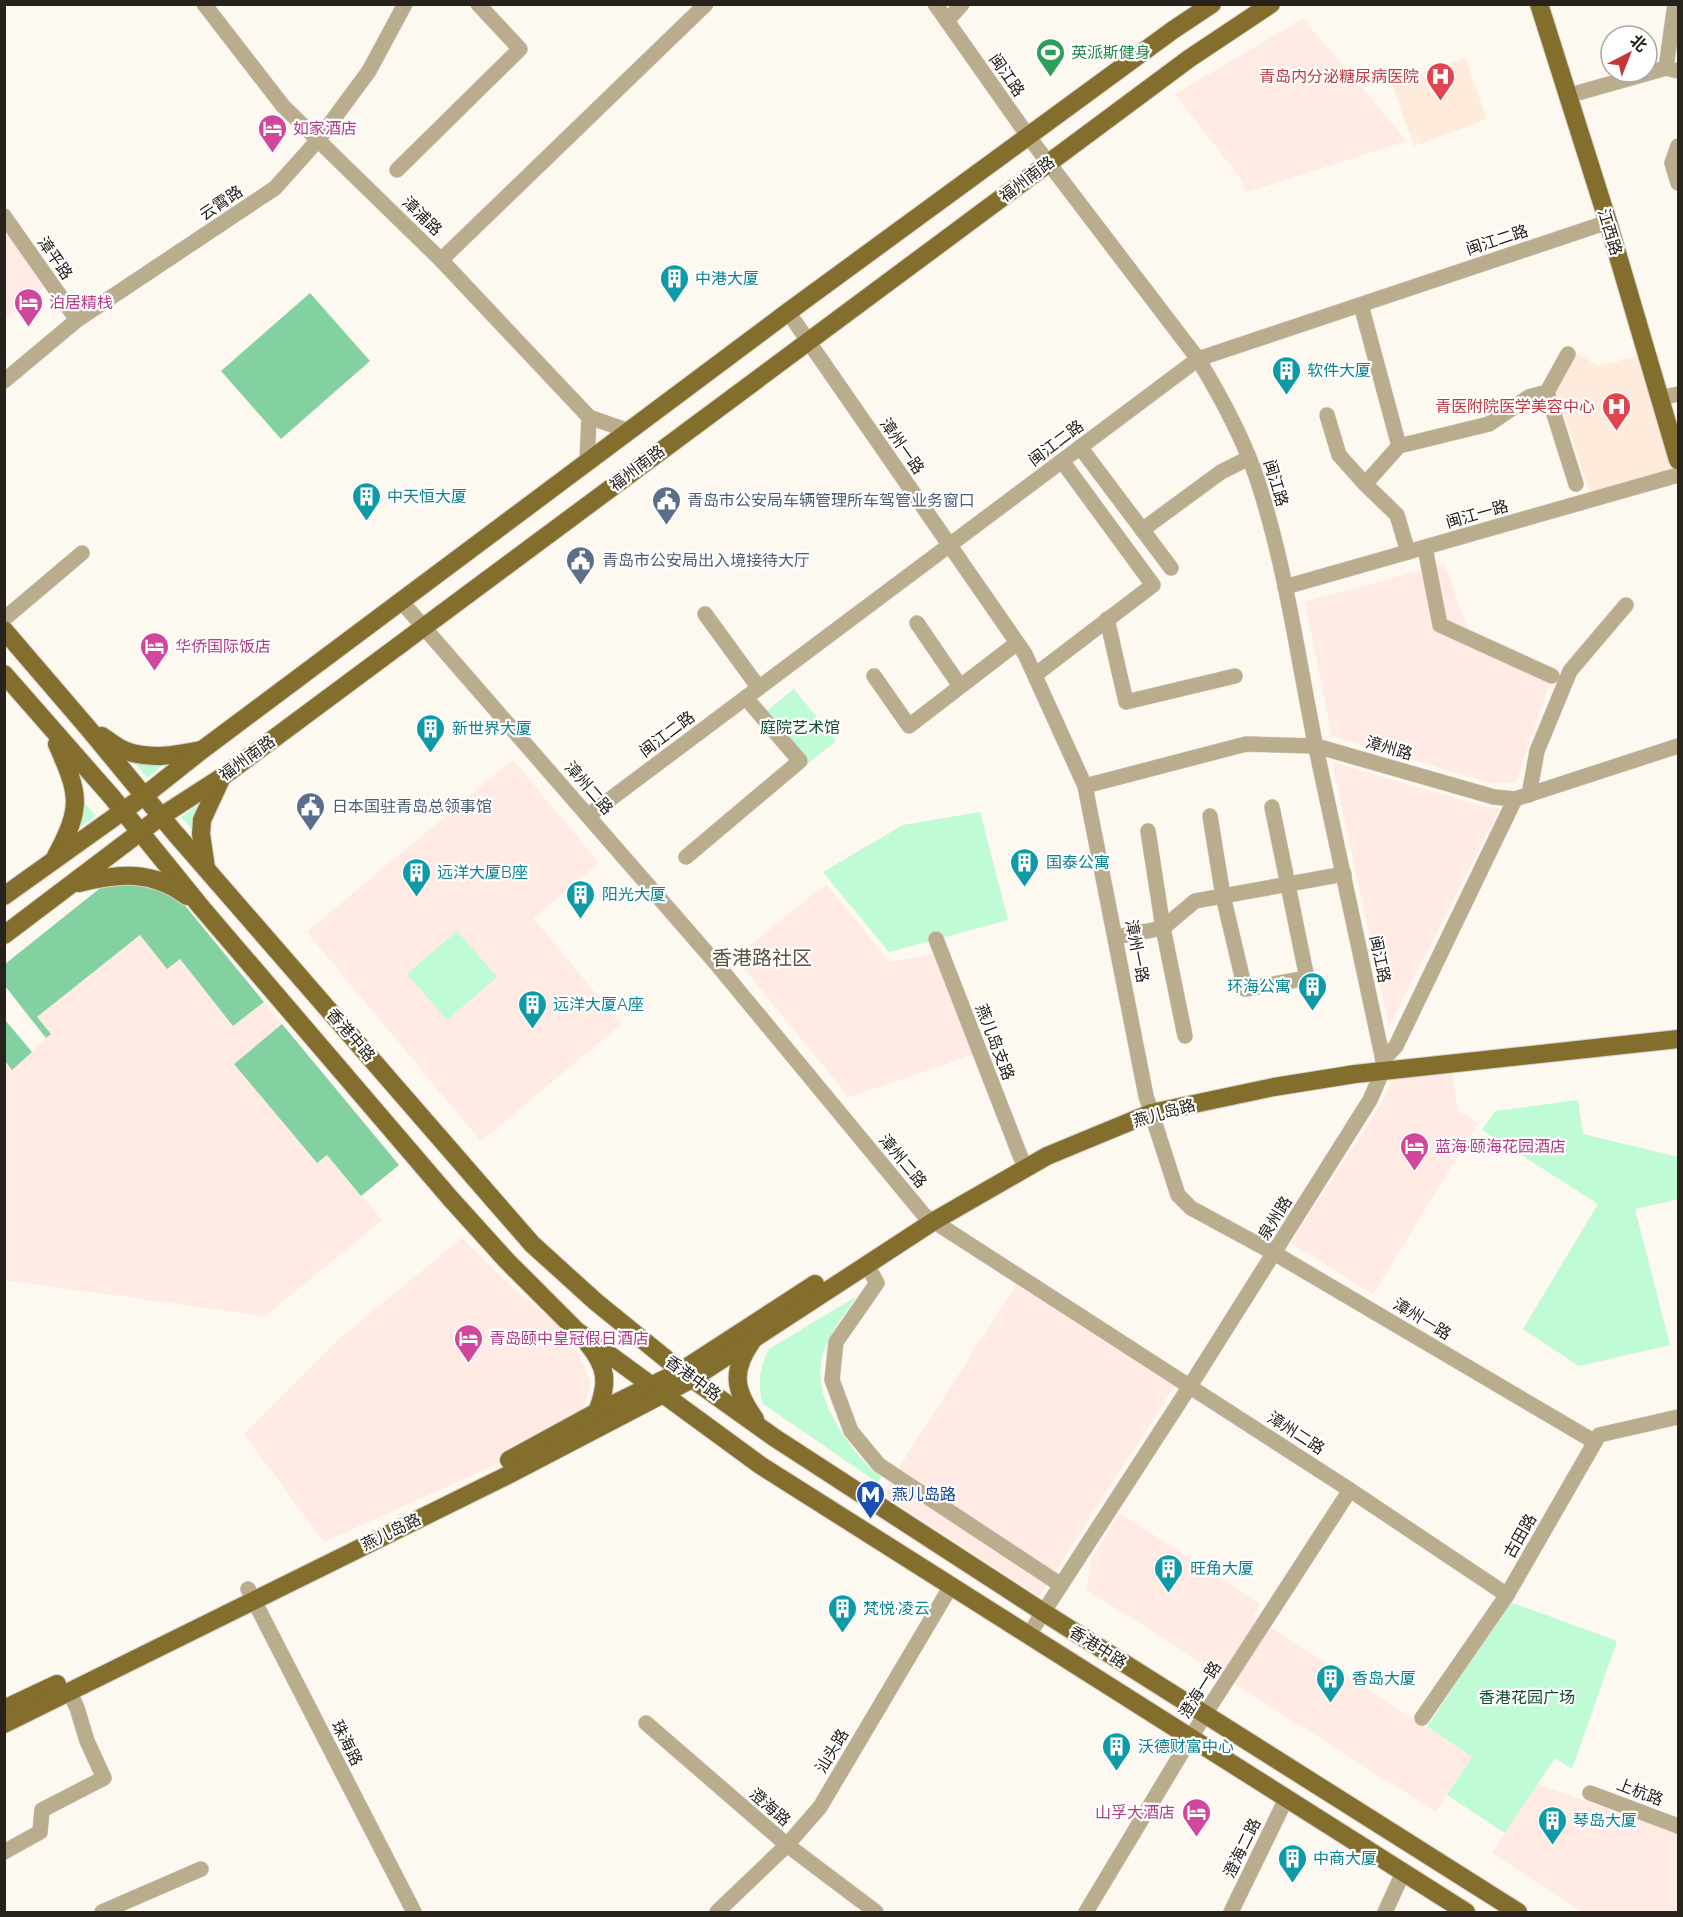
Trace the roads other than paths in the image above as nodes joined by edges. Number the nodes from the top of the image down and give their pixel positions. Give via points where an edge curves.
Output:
1 (204, 4) edge
2 (405, 4) edge
3 (478, 4) edge
4 (706, 4) edge
5 (935, 4) edge
6 (962, 4) edge
7 (1212, 4) edge
8 (1271, 4) edge
9 (1539, 4) edge
10 (1675, 4) edge
11 (947, 21) junction
12 (1672, 69) edge
13 (1567, 96) junction
14 (1028, 136) junction
15 (318, 140) junction
16 (1678, 146) edge
17 (1048, 163) junction
18 (397, 170) dead end
19 (1678, 183) edge
20 (4, 216) edge
21 (1608, 222) junction
22 (441, 260) junction
23 (1360, 305) junction
24 (788, 312) junction
25 (77, 320) junction
26 (807, 341) junction
27 (1568, 354) dead end
28 (1198, 359) junction
29 (4, 381) edge
30 (1547, 392) junction
31 (1678, 394) edge
32 (1660, 398) junction
33 (1327, 415) dead end
34 (590, 417) junction
35 (630, 430) junction
36 (1399, 446) junction
37 (1080, 447) junction
38 (1249, 458) junction
39 (1678, 460) edge
40 (1062, 461) junction
41 (587, 462) junction
42 (1678, 475) edge
43 (1365, 484) junction
44 (1576, 484) dead end
45 (1142, 530) junction
46 (949, 546) junction
47 (1425, 548) junction
48 (1408, 552) junction
49 (82, 554) dead end
50 (1171, 568) dead end
51 (1286, 587) junction
52 (401, 601) junction
53 (1626, 605) dead end
54 (705, 614) dead end
55 (4, 619) edge
56 (1107, 620) junction
57 (917, 623) dead end
58 (424, 627) junction
59 (4, 630) edge
60 (1017, 643) junction
61 (4, 674) edge
62 (1035, 675) junction
63 (874, 676) dead end
64 (1235, 676) dead end
65 (1551, 676) dead end
66 (960, 686) junction
67 (759, 688) junction
68 (746, 698) junction
69 (88, 728) junction
70 (51, 729) junction
71 (1316, 746) junction
72 (1678, 746) edge
73 (202, 750) junction
74 (222, 777) junction
75 (1085, 786) junction
76 (144, 796) junction
77 (1522, 797) junction
78 (1272, 807) dead end
79 (123, 812) junction
80 (589, 815) junction
81 (1210, 816) dead end
82 (160, 817) junction
83 (1148, 831) dead end
84 (140, 832) junction
85 (686, 857) dead end
86 (54, 860) junction
87 (206, 868) junction
88 (1344, 874) junction
89 (1289, 884) junction
90 (72, 885) junction
91 (6, 892) edge
92 (1223, 896) junction
93 (201, 908) junction
94 (1163, 928) junction
95 (4, 935) edge
96 (1116, 937) junction
97 (936, 939) dead end
98 (1678, 1028) edge
99 (1185, 1036) dead end
100 (1678, 1039) edge
101 (1383, 1066) junction
102 (1150, 1108) junction
103 (1021, 1158) junction
104 (929, 1218) junction
105 (1274, 1253) junction
106 (867, 1265) junction
107 (577, 1331) junction
108 (754, 1338) junction
109 (686, 1375) junction
110 (1190, 1386) junction
111 (658, 1390) junction
112 (597, 1412) junction
113 (1678, 1417) edge
114 (762, 1428) junction
115 (1597, 1439) junction
116 (1350, 1490) junction
117 (1061, 1585) junction
118 (951, 1586) junction
119 (251, 1594) junction
120 (1507, 1595) junction
121 (1043, 1612) junction
122 (1028, 1636) junction
123 (69, 1691) junction
124 (4, 1709) edge
125 (1205, 1714) junction
126 (1422, 1718) dead end
127 (646, 1723) dead end
128 (4, 1724) edge
129 (1191, 1740) junction
130 (1590, 1792) dead end
131 (1286, 1799) junction
132 (1678, 1826) edge
133 (787, 1845) junction
134 (4, 1852) edge
135 (201, 1869) dead end
136 (1403, 1873) junction
137 (102, 1912) edge
138 (414, 1912) edge
139 (717, 1912) edge
140 (876, 1912) edge
141 (1086, 1912) edge
142 (1231, 1912) edge
143 (1385, 1912) edge
144 (1466, 1912) edge
145 (1518, 1912) edge

1 - 15 street, 漳浦路 via 283,106
2 - 15 street, 云霄路 via 369,71
3 - 18 street via 520,49
4 - 22 street
5 - 11 street, 闽江路
6 - 11 street
7 - 14 main road, 福州南路
8 - 17 main road, 福州南路 via 1190,58
9 - 13 main road, 江西路
10 - 12 street
11 - 14 street, 闽江路
12 - 13 street
13 - 21 main road, 江西路
14 - 17 street, 闽江路
14 - 24 main road, 福州南路
15 - 22 street, 漳浦路
15 - 25 street, 云霄路 via 275,188
16 - 19 street via 1672,163
17 - 26 main road, 福州南路
17 - 28 street, 闽江路
20 - 25 street, 漳平路
21 - 23 street, 闽江二路
21 - 32 main road, 江西路
22 - 34 street, 漳浦路
23 - 28 street, 闽江二路
23 - 36 street
24 - 26 street, 漳州一路
24 - 35 main road, 福州南路
25 - 29 street, 云霄路
26 - 46 street, 漳州一路
26 - 58 main road, 福州南路
27 - 30 street
28 - 37 street, 闽江二路
28 - 38 street, 闽江路
30 - 36 street via 1529,397 1489,424
30 - 44 street
31 - 32 street
32 - 39 main road, 江西路
33 - 43 street via 1339,455
34 - 35 street
34 - 41 street
35 - 41 main road, 福州南路
36 - 43 street
37 - 40 street, 闽江二路
37 - 45 street
38 - 45 street via 1221,472
38 - 51 street, 闽江路
40 - 46 street, 闽江二路
40 - 56 street via 1153,585
41 - 52 main road, 福州南路
42 - 47 street, 闽江一路
43 - 48 street via 1396,515
45 - 50 street
46 - 60 street, 漳州一路
46 - 67 street, 闽江二路
47 - 48 street, 闽江一路
47 - 65 street via 1440,625
48 - 51 street, 闽江一路
49 - 55 street
51 - 71 street, 闽江路
52 - 58 street, 漳州二路
52 - 73 main road, 福州南路
53 - 77 street, 泉州路 via 1570,671
54 - 67 street
56 - 62 street
56 - 64 street via 1126,702
57 - 66 street
58 - 74 main road, 福州南路
58 - 80 street, 漳州二路
59 - 69 main road, 香港中路
60 - 62 street, 漳州一路
60 - 66 street
61 - 70 main road, 香港中路
62 - 75 street, 漳州一路
63 - 66 street via 909,726
67 - 68 street, 闽江二路
68 - 80 street, 闽江二路
68 - 85 street via 800,761
69 - 73 main road via 125,751 149,756
69 - 76 main road, 香港中路
70 - 79 main road, 香港中路
70 - 86 main road via 75,794 75,813
71 - 75 street, 漳州路 via 1246,744
71 - 77 street, 漳州路 via 1494,797
71 - 88 street, 闽江路
72 - 77 street, 漳州路
73 - 76 main road, 福州南路
74 - 82 main road, 福州南路
74 - 87 main road via 202,820
75 - 96 street, 漳州一路
76 - 79 main road, 福州南路
76 - 82 main road, 香港中路
77 - 101 street, 泉州路
78 - 89 street
79 - 84 main road, 香港中路
79 - 86 main road, 福州南路
80 - 104 street, 漳州二路
81 - 92 street
82 - 84 main road, 福州南路
82 - 87 main road, 香港中路
83 - 94 street
84 - 90 main road, 福州南路
84 - 93 main road, 香港中路
86 - 91 main road, 福州南路
87 - 109 main road, 香港中路 via 532,1244
88 - 89 street
88 - 101 street, 闽江路
89 - 92 street
89 - 92 street via 1307,978 1245,989
90 - 93 main road via 110,876 143,876 173,885
90 - 95 main road, 福州南路
92 - 94 street via 1195,901
93 - 107 main road, 香港中路 via 450,1198
94 - 96 street
94 - 99 street
96 - 102 street, 漳州一路
97 - 103 street, 燕儿岛支路
98 - 101 main road, 燕儿岛路
100 - 101 main road, 燕儿岛路
101 - 102 main road, 燕儿岛路 via 1263,1078
101 - 105 street, 泉州路 via 1370,1100
102 - 103 main road, 燕儿岛路
102 - 104 main road, 燕儿岛路
102 - 105 street, 漳州一路 via 1178,1195 1191,1208
103 - 104 main road, 燕儿岛路
104 - 106 main road, 燕儿岛路
104 - 109 main road, 燕儿岛路
104 - 110 street, 漳州二路
105 - 110 street, 泉州路
105 - 115 street, 漳州一路
106 - 108 main road, 燕儿岛路
106 - 117 street via 877,1283 836,1342 832,1371 851,1431 879,1466
107 - 111 main road, 香港中路
107 - 112 main road via 598,1356 605,1376
108 - 109 main road, 燕儿岛路
108 - 114 main road via 738,1368 738,1387 744,1404
109 - 111 main road, 燕儿岛路
109 - 114 main road, 香港中路
110 - 116 street, 漳州二路
110 - 117 street, 泉州路
111 - 112 main road, 燕儿岛路
111 - 118 main road, 香港中路 via 760,1465
111 - 119 main road, 燕儿岛路 via 510,1474
112 - 119 main road, 燕儿岛路
113 - 115 street
114 - 121 main road, 香港中路
115 - 120 street, 古田路
116 - 120 street, 漳州二路
116 - 125 street, 澄海一路
117 - 121 street, 泉州路
118 - 122 main road, 香港中路
118 - 133 street, 汕头路 via 820,1807
119 - 123 main road, 燕儿岛路
119 - 124 main road, 燕儿岛路
119 - 138 street, 珠海路
120 - 126 street, 古田路
121 - 122 street, 泉州路
121 - 125 main road, 香港中路
122 - 129 main road, 香港中路
123 - 128 main road, 燕儿岛路
123 - 134 street via 104,1778 42,1810 40,1832
125 - 129 street, 澄海一路
125 - 145 main road, 香港中路
127 - 133 street, 澄海路
129 - 131 main road, 香港中路
129 - 141 street, 澄海一路
130 - 132 street, 上杭路
131 - 136 main road, 香港中路
131 - 142 street, 澄海二路
133 - 139 street, 汕头路
133 - 140 street, 澄海路
135 - 137 street
136 - 143 street
136 - 144 main road, 香港中路

